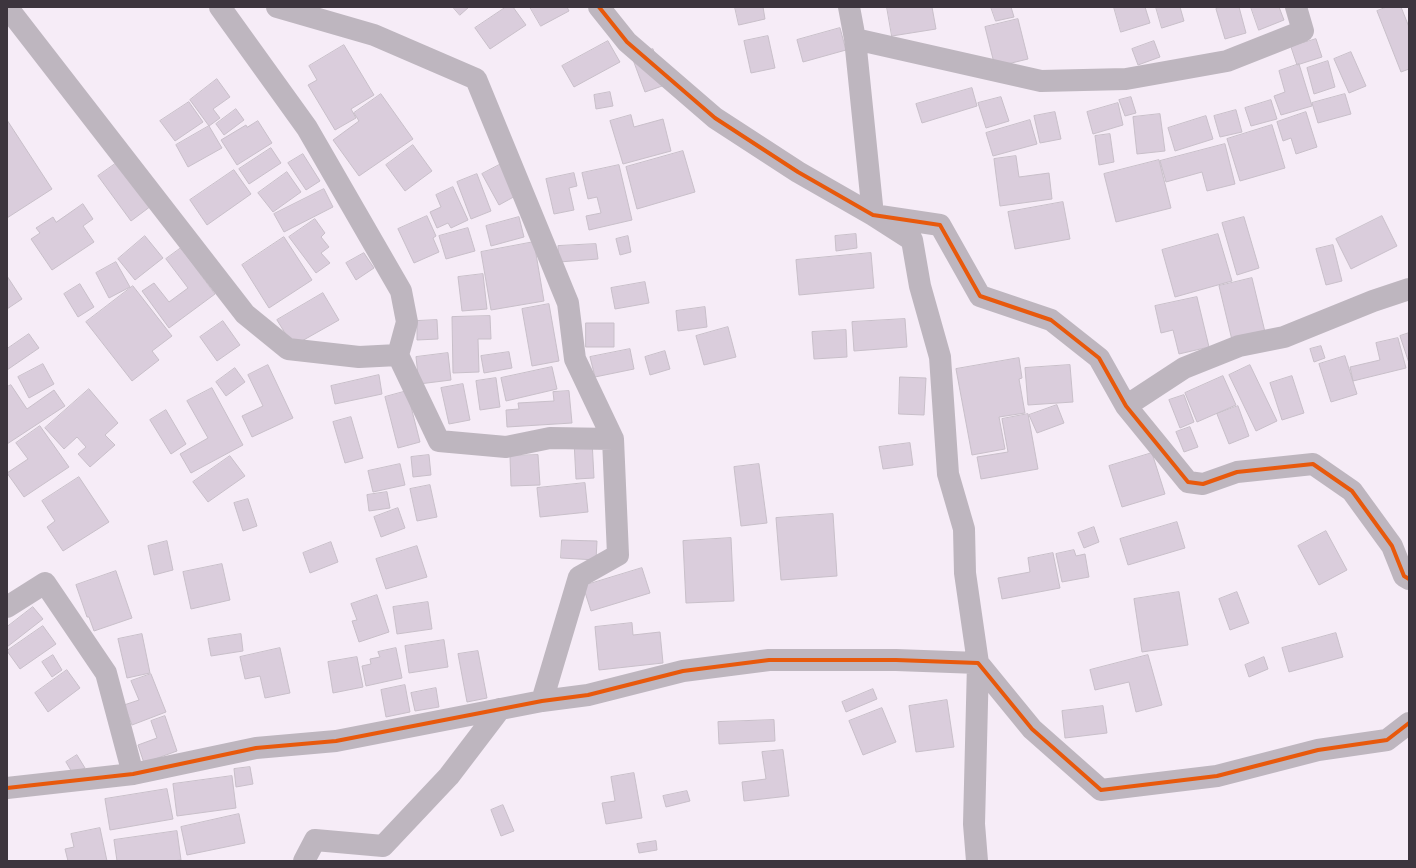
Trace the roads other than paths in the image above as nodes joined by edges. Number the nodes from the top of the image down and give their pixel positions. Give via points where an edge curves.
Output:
1 (220, 7) edge
2 (277, 7) edge
3 (599, 7) edge
4 (848, 7) edge
5 (1296, 7) edge
6 (7, 8) edge
7 (855, 39) junction
8 (873, 215) junction
9 (1409, 289) edge
10 (398, 355) junction
11 (1126, 406) junction
12 (613, 439) junction
13 (1409, 579) edge
14 (7, 607) edge
15 (978, 663) junction
16 (542, 701) junction
17 (500, 709) junction
18 (1409, 723) edge
19 (133, 774) junction
20 (7, 788) edge
21 (304, 861) edge
22 (977, 861) edge

1 - 10 street via 307,128 401,291 407,322
2 - 12 street via 374,35 476,79 568,303 575,359
3 - 8 street via 627,42 715,118 798,172
4 - 7 street
5 - 7 street via 1302,31 1227,61 1126,79 1041,81
6 - 10 street via 245,314 288,349 359,357
7 - 8 street
8 - 11 street via 940,225 980,296 1051,320 1099,358
8 - 15 street via 912,240 920,286 940,357 948,474 964,529 964,573
9 - 11 street via 1284,337 1239,346 1184,368
10 - 12 street via 439,441 506,446 550,438
11 - 13 street via 1188,482 1203,484 1237,472 1313,464 1352,491 1392,546 1404,576
12 - 16 street via 618,555 579,578
14 - 19 street via 45,583 106,673
15 - 16 street via 769,660 684,671 588,695
15 - 18 street via 1032,729 1101,790 1217,776 1318,750 1387,740
15 - 22 street via 974,824
16 - 17 street
17 - 19 street via 336,741 256,748
17 - 21 street via 449,776 384,846 315,840
19 - 20 street

